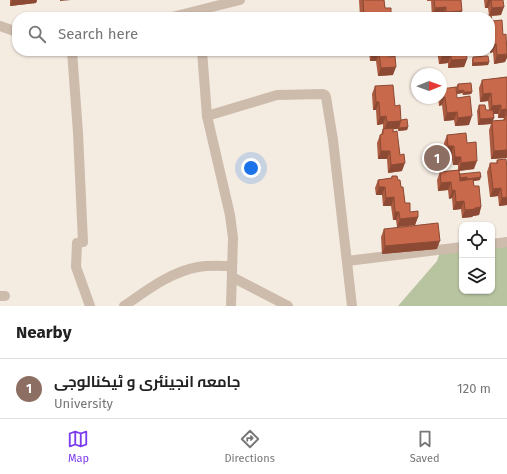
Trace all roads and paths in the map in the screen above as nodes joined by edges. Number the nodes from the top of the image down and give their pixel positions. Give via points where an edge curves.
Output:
1 (240, 0) edge
2 (203, 12) edge
3 (0, 26) edge
4 (12, 30) edge
5 (72, 56) edge
6 (202, 56) edge
7 (207, 116) junction
8 (507, 242) edge
9 (495, 244) edge
10 (459, 247) edge
11 (347, 261) junction
12 (232, 266) junction
13 (232, 277) junction
14 (90, 306) edge
15 (124, 306) edge
16 (231, 306) edge
17 (288, 306) edge
18 (352, 306) edge

1 - 2 street
3 - 4 street
5 - 14 street via 83,242 77,244 76,267
6 - 7 street
7 - 11 street via 277,95 326,96
7 - 12 street via 230,215 233,238
8 - 9 street
10 - 11 street
11 - 18 street
12 - 13 street
12 - 15 street via 197,267 174,275 154,285
13 - 16 street
13 - 17 street

